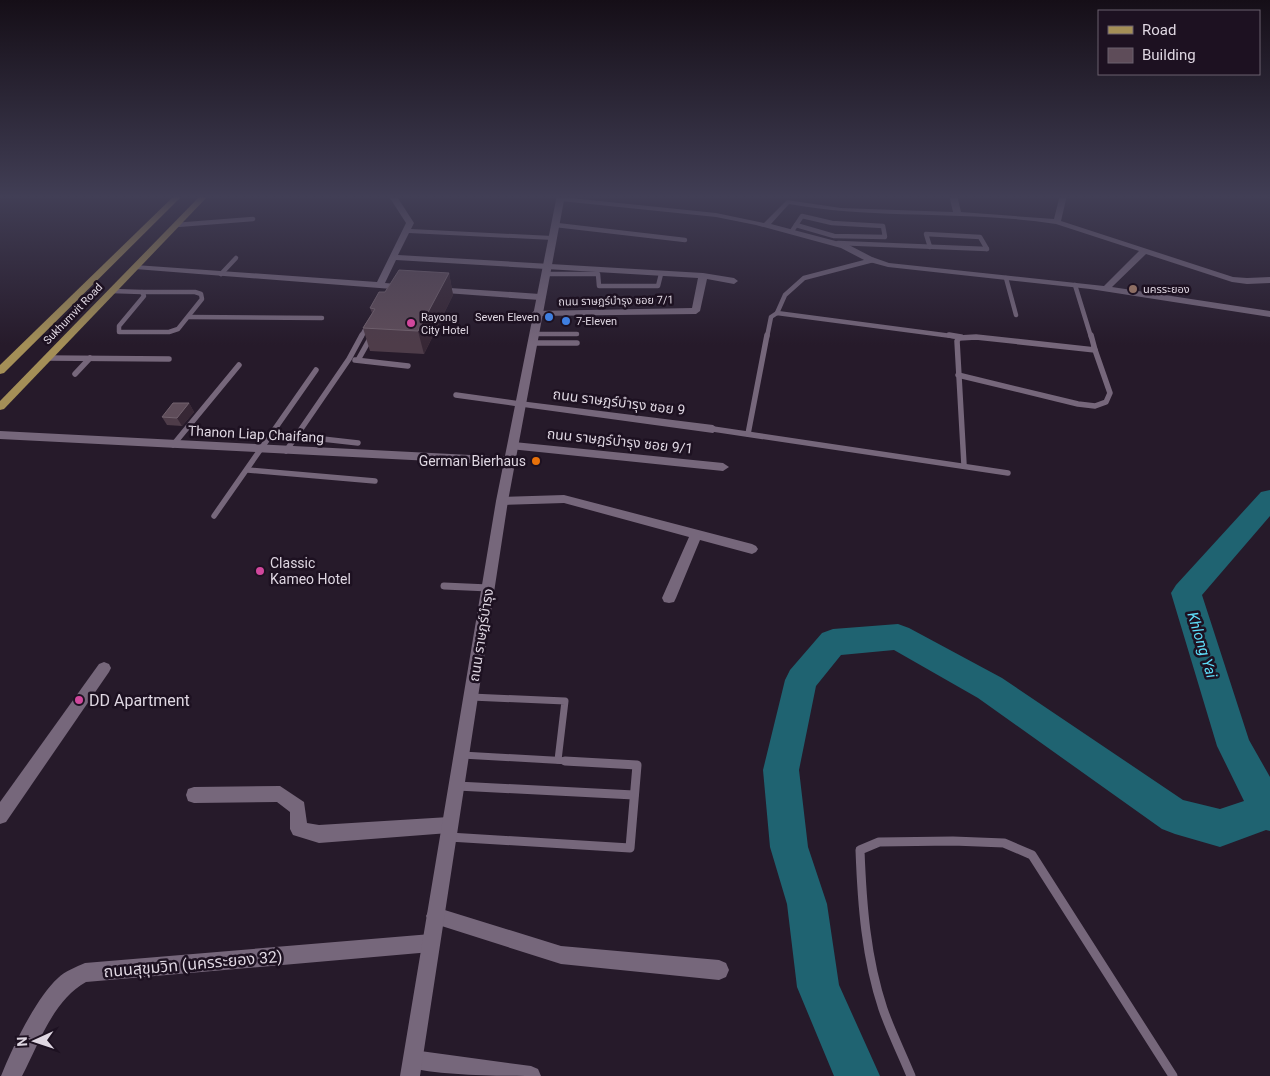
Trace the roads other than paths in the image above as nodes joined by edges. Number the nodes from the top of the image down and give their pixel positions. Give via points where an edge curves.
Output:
1 (129, 245) edge
2 (156, 245) edge
3 (398, 245) edge
4 (551, 245) edge
5 (841, 245) edge
6 (887, 245) edge
7 (984, 245) edge
8 (1127, 245) edge
9 (930, 247) joint
10 (1144, 251) junction
11 (392, 256) junction
12 (236, 258) dead end
13 (871, 259) junction
14 (135, 267) junction
15 (546, 271) junction
16 (221, 274) junction
17 (661, 274) junction
18 (703, 276) junction
19 (1006, 278) junction
20 (1270, 280) edge
21 (734, 281) dead end
22 (1075, 285) junction
23 (1106, 288) junction
24 (383, 289) junction
25 (112, 291) junction
26 (142, 292) junction
27 (540, 298) junction
28 (537, 313) junction
29 (777, 313) junction
30 (1270, 314) edge
31 (1016, 315) dead end
32 (189, 317) junction
33 (322, 318) dead end
34 (371, 318) edge
35 (373, 332) edge
36 (577, 334) dead end
37 (532, 338) junction
38 (962, 338) junction
39 (577, 344) dead end
40 (1094, 350) junction
41 (47, 358) junction
42 (90, 358) junction
43 (170, 359) dead end
44 (349, 359) junction
45 (358, 360) junction
46 (239, 365) dead end
47 (408, 366) dead end
48 (316, 370) dead end
49 (0, 371) edge
50 (75, 374) dead end
51 (958, 375) junction
52 (456, 395) dead end
53 (520, 404) junction
54 (0, 407) edge
55 (713, 429) joint
56 (748, 434) junction
57 (0, 435) edge
58 (296, 436) junction
59 (358, 443) dead end
60 (173, 445) junction
61 (514, 446) junction
62 (262, 450) junction
63 (286, 451) junction
64 (511, 461) junction
65 (964, 465) junction
66 (723, 467) dead end
67 (248, 470) junction
68 (1008, 473) dead end
69 (375, 481) dead end
70 (502, 501) junction
71 (214, 516) dead end
72 (696, 535) junction
73 (752, 550) dead end
74 (444, 586) dead end
75 (488, 588) junction
76 (669, 598) dead end
77 (104, 668) dead end
78 (471, 697) junction
79 (461, 755) junction
80 (558, 760) junction
81 (456, 786) junction
82 (194, 795) dead end
83 (634, 795) junction
84 (0, 816) edge
85 (449, 831) junction
86 (435, 916) junction
87 (431, 943) junction
88 (719, 970) dead end
89 (411, 1068) edge
90 (11, 1076) edge
91 (531, 1076) edge
92 (911, 1076) edge
93 (1173, 1076) edge

1 - 49 main road, Sukhumvit Road
2 - 14 main road, Sukhumvit Road
3 - 11 street
4 - 15 street, ถนน ราษฎร์บำรุง
5 - 13 street
6 - 9 lane
7 - 9 lane via 987,250
8 - 10 street
10 - 20 street via 1232,279
10 - 23 street
11 - 15 street
11 - 24 street
12 - 16 lane
13 - 19 street via 923,270
13 - 29 lane via 804,278 785,295
14 - 16 street
14 - 25 main road, Sukhumvit Road
15 - 17 street
15 - 17 lane via 598,274 599,286 658,286
15 - 27 street, ถนน ราษฎร์บำรุง
16 - 24 street
17 - 18 street
18 - 21 street
18 - 28 street, ถนน ราษฎร์บำรุง ซอย 7/1 via 696,311
19 - 22 street
19 - 31 lane
22 - 23 street
22 - 40 lane
23 - 30 street
24 - 27 street
25 - 26 lane
25 - 41 main road, Sukhumvit Road
26 - 32 lane via 202,294
26 - 32 lane via 144,296 119,326 118,332 169,332 178,329
27 - 28 street, ถนน ราษฎร์บำรุง
28 - 37 street, ถนน ราษฎร์บำรุง
29 - 38 lane
29 - 56 lane via 771,317
32 - 33 lane
34 - 44 lane
35 - 45 lane
36 - 37 lane
37 - 39 lane
37 - 53 street, ถนน ราษฎร์บำรุง
38 - 40 lane
38 - 51 lane via 956,346
40 - 51 lane via 1110,393 1100,406 1078,404
41 - 42 lane
41 - 54 main road, Sukhumvit Road
42 - 43 lane
42 - 50 lane
44 - 45 lane
44 - 58 lane
45 - 47 lane
46 - 60 lane
48 - 62 lane
51 - 65 lane
52 - 53 lane
53 - 55 street, ถนน ราษฎร์บำรุง ซอย 9
53 - 61 street, ถนน ราษฎร์บำรุง
55 - 56 lane
56 - 65 lane
57 - 60 street, Thanon Liap Chaifang
58 - 59 lane
58 - 63 lane
60 - 62 street, Thanon Liap Chaifang
61 - 64 street, ถนน ราษฎร์บำรุง
61 - 66 street, ถนน ราษฎร์บำรุง ซอย 9/1
62 - 63 street, Thanon Liap Chaifang
62 - 67 lane
63 - 64 street, Thanon Liap Chaifang
64 - 70 street, ถนน ราษฎร์บำรุง
65 - 68 lane
67 - 69 lane
67 - 71 lane
70 - 72 street via 564,499
70 - 75 street, ถนน ราษฎร์บำรุง
72 - 73 street
72 - 76 street
74 - 75 lane
75 - 78 street, ถนน ราษฎร์บำรุง
77 - 84 street
78 - 79 street, ถนน ราษฎร์บำรุง
78 - 80 lane via 565,701
79 - 80 lane
79 - 81 street, ถนน ราษฎร์บำรุง
80 - 83 lane via 637,765
81 - 83 lane
81 - 85 street, ถนน ราษฎร์บำรุง
82 - 85 street via 280,794 298,808 300,829 319,834
83 - 85 lane via 630,848
85 - 86 street, ถนน ราษฎร์บำรุง
86 - 87 street, ถนน ราษฎร์บำรุง
86 - 88 street via 561,955
87 - 89 street, ถนน ราษฎร์บำรุง
87 - 90 street, ถนนสุขุมวิท (นครระยอง 32) via 85,973 63,986
89 - 91 street
92 - 93 lane via 883,1008 868,941 860,850 879,842 1004,843 1032,855

